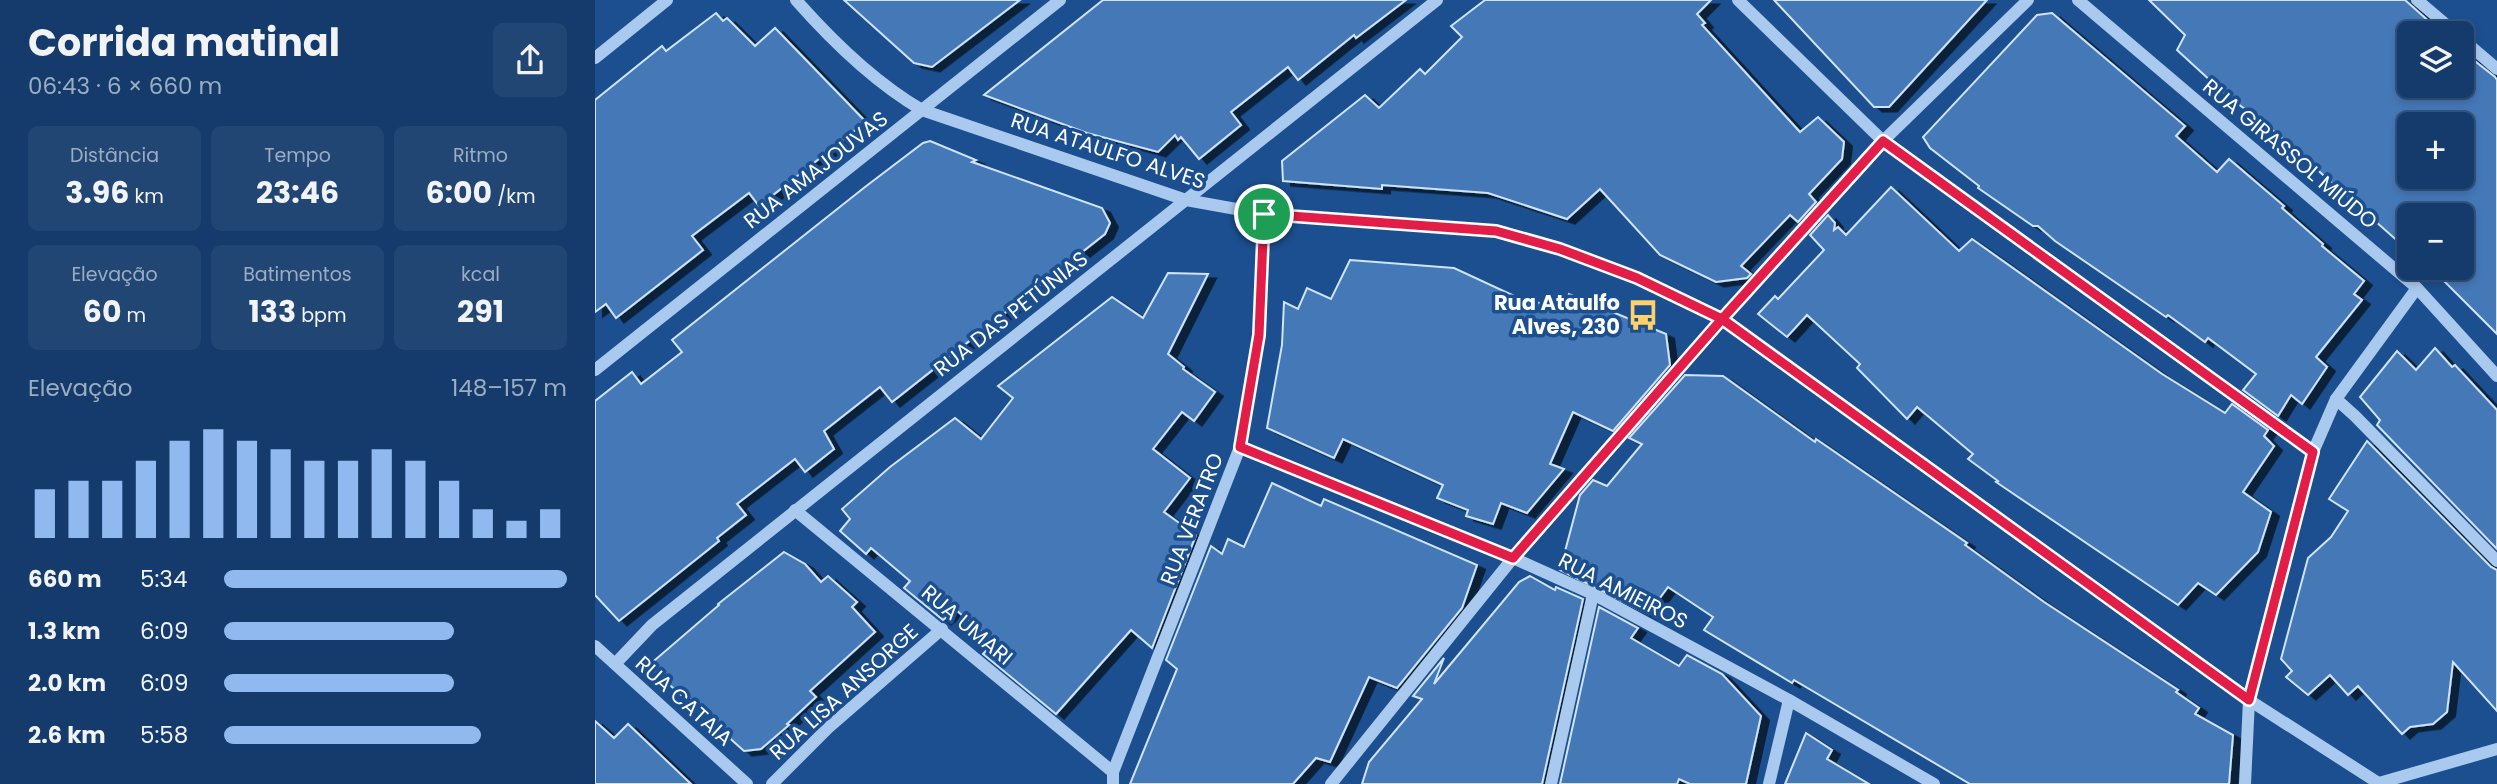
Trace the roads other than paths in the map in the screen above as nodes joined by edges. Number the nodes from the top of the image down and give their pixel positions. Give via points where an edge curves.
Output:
1 (667, 0) edge
2 (796, 0) edge
3 (1060, 0) edge
4 (1437, 0) edge
5 (1738, 0) edge
6 (2028, 0) edge
7 (2078, 0) edge
8 (2417, 0) edge
9 (2442, 21) edge
10 (2474, 49) edge
11 (595, 58) edge
12 (2497, 69) edge
13 (922, 110) junction
14 (1883, 141) junction
15 (1186, 200) junction
16 (1264, 214) junction
17 (2417, 288) junction
18 (1722, 319) junction
19 (595, 370) edge
20 (2497, 376) edge
21 (2336, 399) junction
22 (1240, 447) junction
23 (2313, 452) junction
24 (795, 510) junction
25 (1513, 558) junction
26 (2497, 561) edge
27 (1593, 594) junction
28 (942, 629) junction
29 (595, 646) edge
30 (615, 664) junction
31 (1789, 700) junction
32 (2249, 700) junction
33 (2497, 749) edge
34 (1113, 778) edge
35 (747, 784) edge
36 (772, 784) edge
37 (1331, 784) edge
38 (1551, 784) edge
39 (1769, 784) edge
40 (1934, 784) edge
41 (2245, 784) edge
42 (2379, 784) edge

1 - 11 street
2 - 13 street, RUA ATAULFO ALVES via 891,92
3 - 13 street, RUA AMAJOUVAS
4 - 15 street, RUA DAS PETÚNIAS
5 - 14 street
6 - 14 street
7 - 17 street, RUA GIRASSOL MIÚDO
8 - 9 street
10 - 12 street
13 - 15 street, RUA ATAULFO ALVES
13 - 19 street, RUA AMAJOUVAS
14 - 18 street
14 - 23 street
15 - 16 street, RUA ATAULFO ALVES
15 - 24 street, RUA DAS PETÚNIAS
16 - 18 street, RUA ATAULFO ALVES via 1496,231 1637,278
16 - 22 street, RUA VERATRO via 1259,335
17 - 20 street, RUA GIRASSOL MIÚDO
17 - 21 street
18 - 25 street
18 - 32 street, RUA ATAULFO ALVES
21 - 23 street
21 - 26 street
22 - 25 street, RUA AMIEIROS
22 - 34 street, RUA VERATRO
23 - 32 street
24 - 28 street, RUA UMARI
24 - 30 street, RUA DAS PETÚNIAS via 652,625
25 - 27 street, RUA AMIEIROS
25 - 37 street
27 - 31 street, RUA AMIEIROS
27 - 38 street
28 - 34 street, RUA UMARI
28 - 36 street, RUA LISA ANSORGE via 828,728
29 - 30 street, RUA CATAIA
30 - 35 street, RUA CATAIA
31 - 39 street
31 - 40 street, RUA AMIEIROS
32 - 41 street
32 - 42 street, RUA ATAULFO ALVES
33 - 42 street

